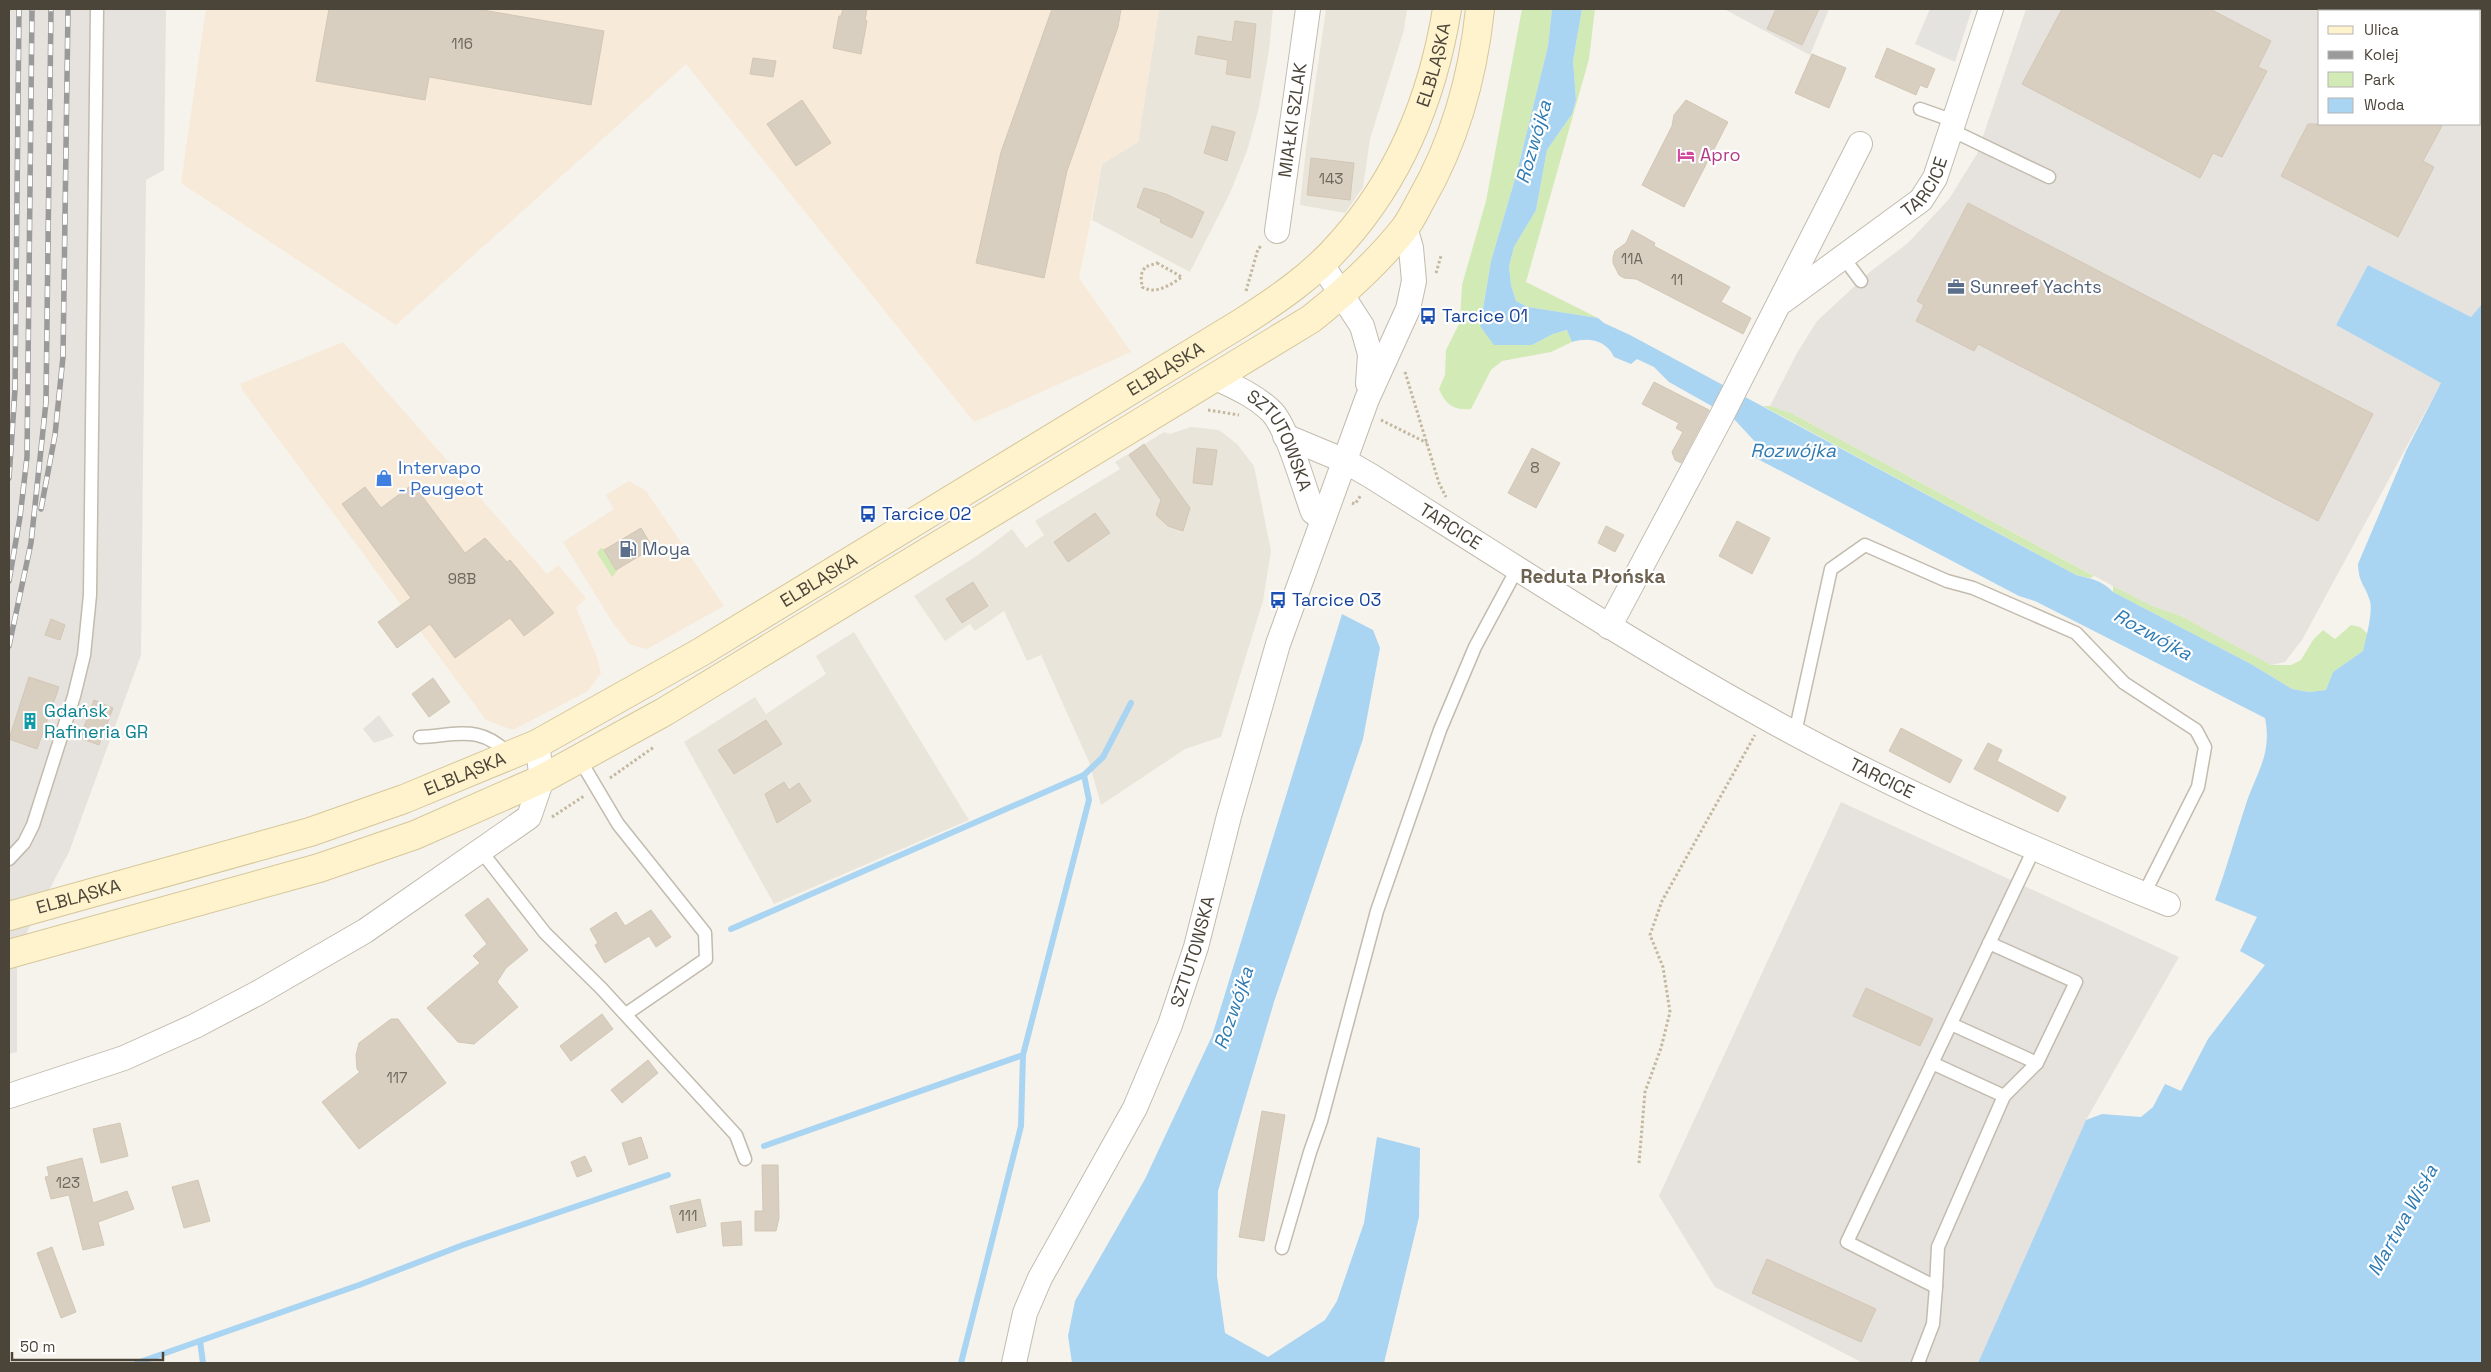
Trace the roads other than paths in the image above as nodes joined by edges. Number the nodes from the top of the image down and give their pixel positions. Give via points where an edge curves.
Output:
1 (98, 9) edge
2 (1308, 9) edge
3 (1447, 9) edge
4 (1480, 9) edge
5 (1991, 9) edge
6 (1920, 109) dead end
7 (1952, 125) junction
8 (1860, 144) dead end
9 (2049, 177) dead end
10 (1405, 227) junction
11 (1277, 231) road end
12 (1844, 257) junction
13 (1321, 263) junction
14 (1861, 281) dead end
15 (1342, 294) junction
16 (1778, 306) junction
17 (1216, 378) junction
18 (1367, 399) junction
19 (1285, 436) junction
20 (1345, 461) junction
21 (1323, 520) junction
22 (1517, 569) junction
23 (1609, 627) junction
24 (1795, 733) junction
25 (420, 738) dead end
26 (537, 744) junction
27 (510, 756) junction
28 (580, 760) junction
29 (542, 779) junction
30 (2034, 849) junction
31 (481, 851) junction
32 (9, 859) edge
33 (2144, 894) junction
34 (2168, 904) dead end
35 (9, 916) edge
36 (1989, 944) junction
37 (9, 954) edge
38 (626, 1014) junction
39 (1951, 1024) junction
40 (1932, 1063) junction
41 (2037, 1063) junction
42 (9, 1096) edge
43 (2004, 1096) junction
44 (745, 1159) dead end
45 (1282, 1248) dead end
46 (1936, 1286) junction
47 (1014, 1363) edge
48 (1918, 1363) edge

1 - 32 lane via 90,595 84,655 32,825 24,843
2 - 11 street, MIAŁKI SZLAK
3 - 13 main road, ELBLĄSKA via 1432,81 1397,164 1342,243
4 - 10 main road, ELBLĄSKA via 1474,58 1451,141 1433,180
5 - 7 street, TARCICE
6 - 7 lane
7 - 9 lane
7 - 12 street, TARCICE via 1935,178 1921,200
8 - 16 street, TARCICE
10 - 15 main road, ELBLĄSKA
10 - 18 street, SZTUTOWSKA via 1412,248 1414,281 1408,309
12 - 14 lane
12 - 16 street, TARCICE
13 - 15 street, SZTUTOWSKA
13 - 26 main road, ELBLĄSKA via 1282,296 1241,323 701,652
15 - 17 main road, ELBLĄSKA via 1311,319
15 - 18 street, SZTUTOWSKA via 1362,326 1370,354
16 - 23 street, TARCICE
17 - 19 street, SZTUTOWSKA via 1248,393 1273,413
17 - 28 main road, ELBLĄSKA
18 - 20 street, SZTUTOWSKA
19 - 20 street, TARCICE
19 - 21 street, SZTUTOWSKA via 1313,512
20 - 21 street, SZTUTOWSKA
20 - 22 street, TARCICE
21 - 47 street, SZTUTOWSKA via 1278,644 1196,947 1170,1025 1135,1108 1040,1278 1025,1313
22 - 23 street, TARCICE
22 - 45 lane via 1475,647 1440,730 1386,884 1322,1121
23 - 24 street, TARCICE
24 - 30 street, TARCICE via 1908,791
24 - 33 lane via 1831,569 1865,545 2076,632 2124,683 2196,730 2205,747 2198,787
25 - 27 lane via 480,734 499,744
26 - 27 main road, ELBLĄSKA
26 - 29 street
27 - 35 main road, ELBLĄSKA via 404,800 310,832
28 - 29 main road, ELBLĄSKA
28 - 38 lane via 618,824 705,933 706,960
29 - 31 street via 530,817
29 - 37 main road, ELBLĄSKA via 415,836 318,868
30 - 33 street, TARCICE
30 - 36 lane
31 - 38 lane via 544,933
31 - 42 street via 364,931 256,994 124,1058
33 - 34 street, TARCICE
36 - 39 lane
36 - 41 lane via 2076,982
38 - 44 lane via 736,1135
39 - 40 lane
39 - 41 lane
40 - 43 lane
40 - 46 lane via 1847,1242
41 - 43 lane
43 - 46 lane via 1938,1247
46 - 48 lane via 1933,1324

